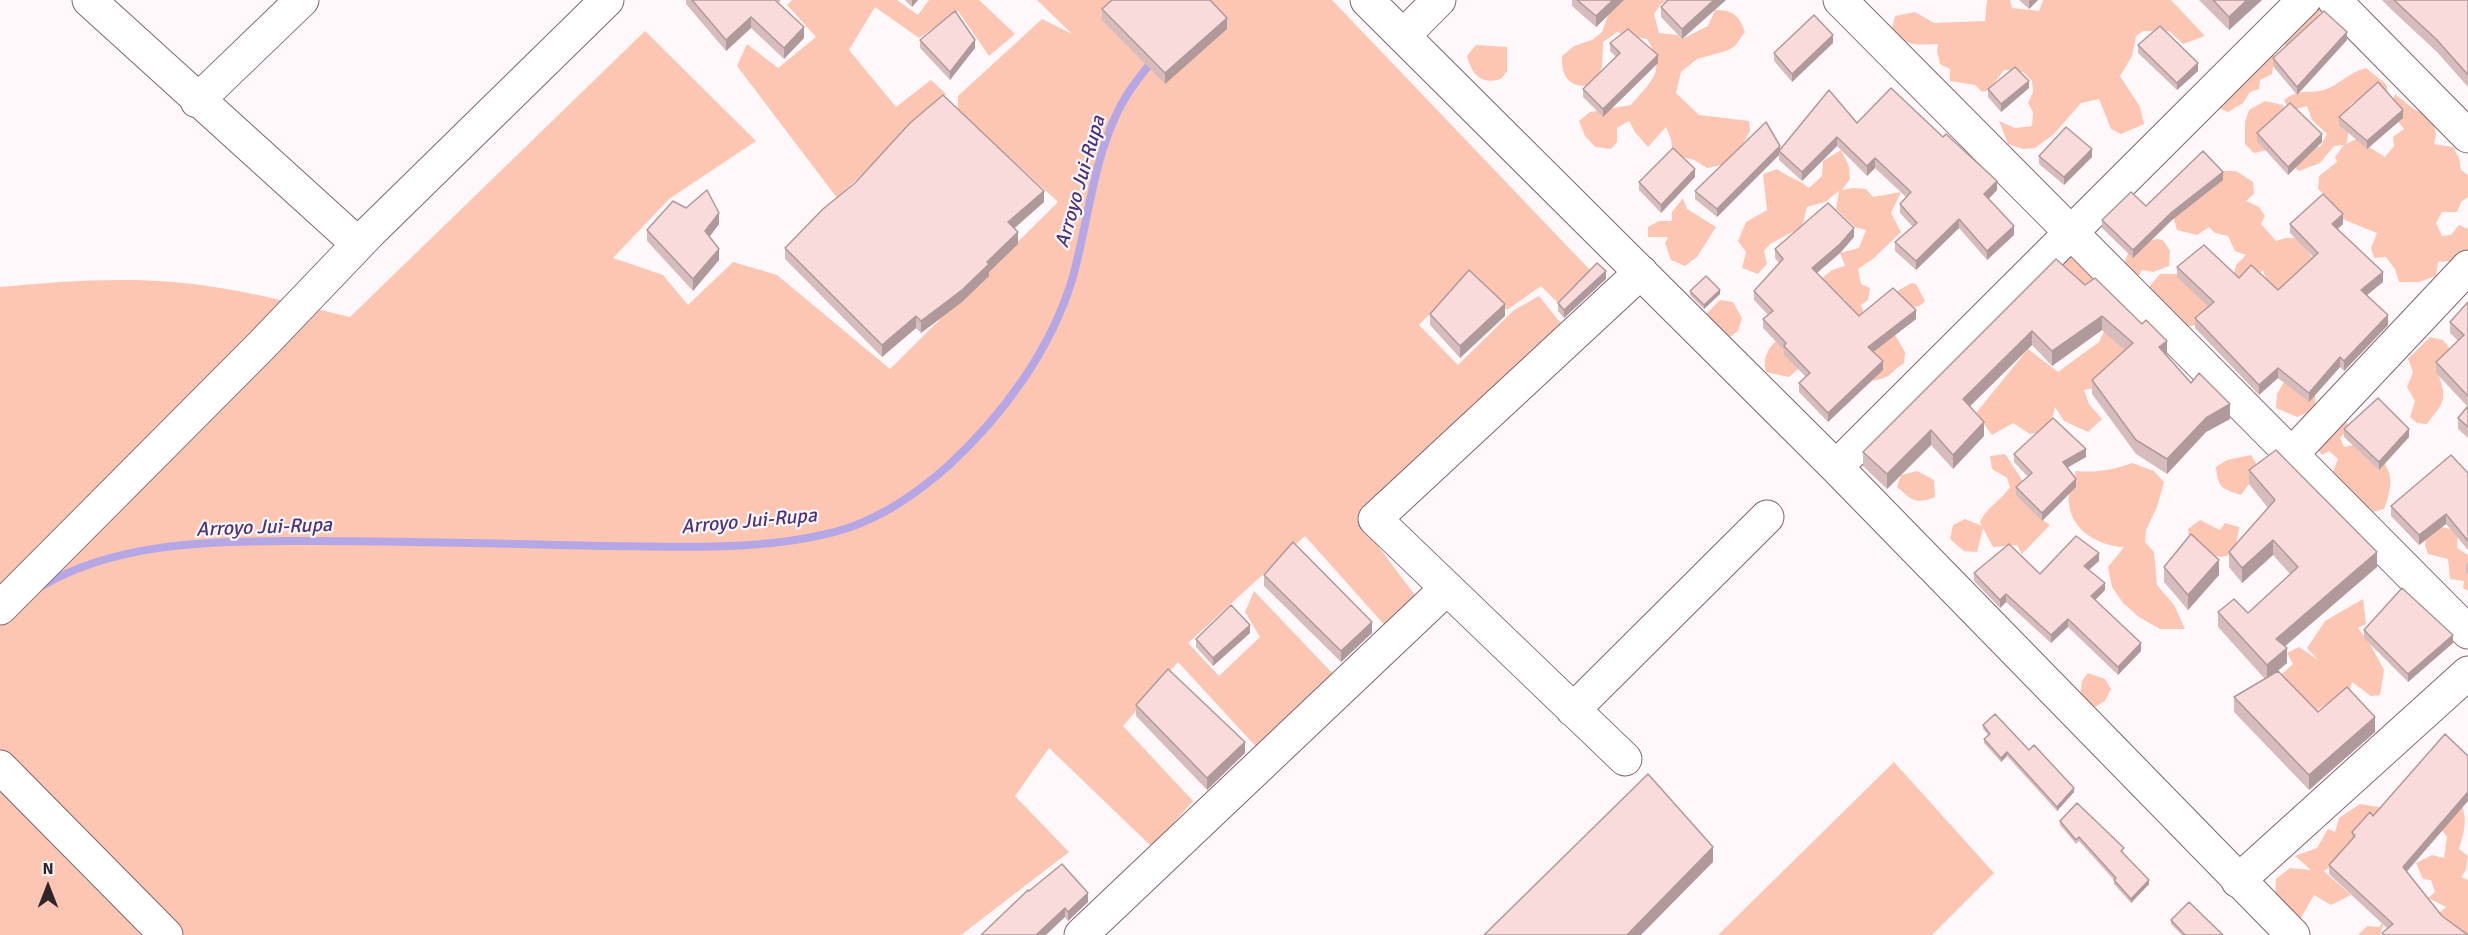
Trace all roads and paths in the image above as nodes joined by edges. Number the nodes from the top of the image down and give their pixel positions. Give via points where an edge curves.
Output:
1 (89, 0) edge
2 (302, 0) edge
3 (607, 0) edge
4 (1367, 0) edge
5 (1439, 0) edge
6 (1840, 0) edge
7 (2304, 0) edge
8 (2334, 0) edge
9 (1403, 36) junction
10 (198, 101) junction
11 (2468, 136) edge
12 (2070, 233) junction
13 (358, 244) junction
14 (2468, 267) edge
15 (1641, 272) junction
16 (2291, 455) junction
17 (1836, 467) junction
18 (1767, 517) dead end
19 (1447, 588) junction
20 (0, 608) edge
21 (2468, 632) edge
22 (2468, 673) edge
23 (1573, 710) junction
24 (1625, 759) dead end
25 (0, 767) edge
26 (2238, 880) junction
27 (166, 935) edge
28 (1081, 935) edge
29 (2293, 935) edge

1 - 10 street
2 - 10 street
3 - 13 street
4 - 9 street
5 - 9 street
6 - 12 street
7 - 12 street
8 - 11 street
9 - 15 street
10 - 13 street
12 - 16 street
12 - 17 street
13 - 20 street
14 - 16 street
15 - 17 street
15 - 19 street via 1375,519
16 - 21 street
17 - 26 street
18 - 23 street
19 - 23 street
19 - 28 street
22 - 26 street
23 - 24 street
25 - 27 street
26 - 29 street

